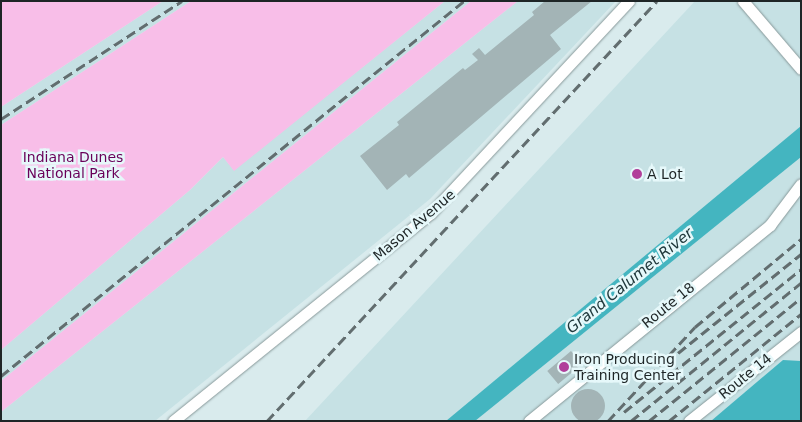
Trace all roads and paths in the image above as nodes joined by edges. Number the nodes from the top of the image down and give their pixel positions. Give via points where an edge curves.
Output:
1 (628, 1) edge
2 (743, 1) edge
3 (799, 67) edge
4 (801, 184) edge
5 (801, 332) edge
6 (173, 421) edge
7 (528, 421) edge
8 (689, 421) edge

1 - 6 street, Mason Avenue via 431,213
2 - 3 street
4 - 7 street, Route 18 via 770,225
5 - 8 street, Route 14

